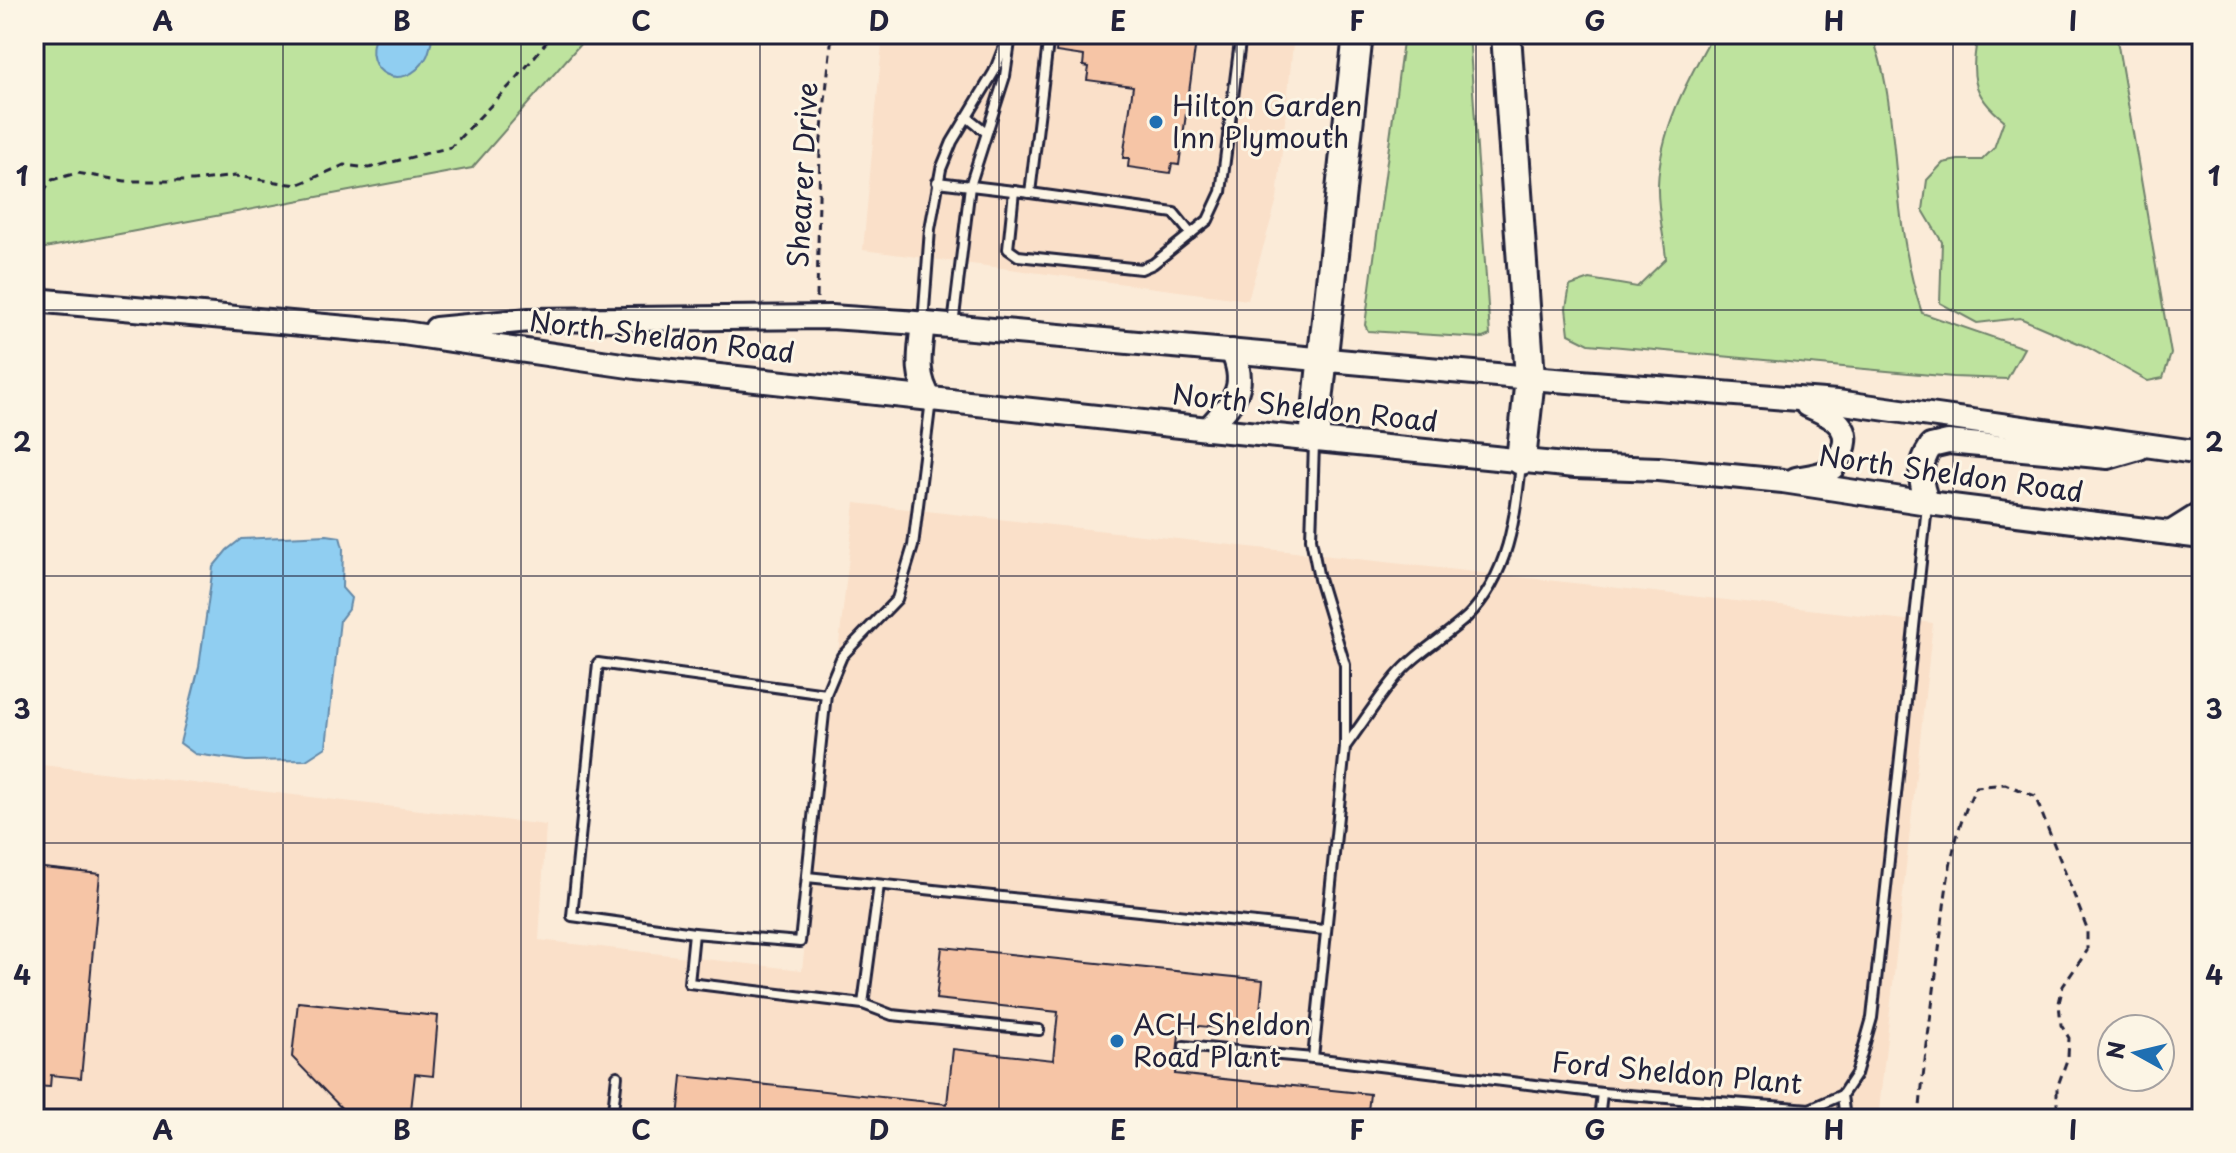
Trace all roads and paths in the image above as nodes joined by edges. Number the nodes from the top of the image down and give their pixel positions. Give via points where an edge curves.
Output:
1 (553, 34) edge
2 (832, 34) edge
3 (1010, 34) edge
4 (1049, 34) edge
5 (1241, 34) edge
6 (1358, 34) edge
7 (1506, 34) edge
8 (967, 117) junction
9 (986, 132) junction
10 (937, 182) junction
11 (970, 186) junction
12 (1014, 191) junction
13 (1030, 193) junction
14 (34, 203) edge
15 (1191, 234) junction
16 (34, 300) edge
17 (817, 318) junction
18 (923, 323) junction
19 (953, 326) junction
20 (403, 333) junction
21 (1232, 351) junction
22 (1322, 360) junction
23 (1530, 378) junction
24 (1788, 397) junction
25 (931, 400) junction
26 (1208, 429) junction
27 (1314, 438) junction
28 (2149, 445) junction
29 (2202, 453) edge
30 (1521, 460) junction
31 (1783, 481) junction
32 (1928, 503) junction
33 (2202, 513) edge
34 (2170, 533) junction
35 (2202, 537) edge
36 (826, 694) junction
37 (1345, 748) junction
38 (807, 877) junction
39 (879, 885) junction
40 (1324, 930) junction
41 (694, 933) junction
42 (863, 1004) junction
43 (1039, 1030) dead end
44 (1184, 1046) dead end
45 (1313, 1058) junction
46 (617, 1076) dead end
47 (1602, 1093) junction
48 (1842, 1095) junction
49 (612, 1119) edge
50 (1599, 1119) edge
51 (1845, 1119) edge
52 (1919, 1119) edge
53 (2057, 1119) edge

1 - 14 path via 451,147 369,168 344,165 297,185 235,176 125,181 77,173 52,180
2 - 17 path, Shearer Drive via 820,149
3 - 8 lane
3 - 9 lane via 1005,76
4 - 13 lane
5 - 15 lane via 1221,192 1208,220
6 - 22 highway
7 - 23 highway
8 - 9 lane
8 - 10 lane
9 - 11 lane
10 - 11 lane
10 - 18 lane
11 - 12 lane
11 - 19 lane
12 - 13 lane
12 - 15 lane via 1008,249 1018,256 1141,269
13 - 15 lane via 1174,213
16 - 20 main road, North Sheldon Road
17 - 18 main road, North Sheldon Road
17 - 20 main road, North Sheldon Road via 529,320
18 - 19 main road, North Sheldon Road
18 - 25 main road via 919,368
19 - 21 main road, North Sheldon Road
20 - 25 main road, North Sheldon Road via 636,367
21 - 22 main road, North Sheldon Road
21 - 26 main road via 1240,375 1238,390
22 - 23 main road, North Sheldon Road
22 - 27 highway
23 - 24 main road, North Sheldon Road
23 - 30 highway
24 - 28 main road, North Sheldon Road
24 - 31 main road via 1828,414 1845,432 1845,446 1838,462 1823,474
25 - 26 main road, North Sheldon Road
25 - 36 lane via 913,546 897,599 842,656
26 - 27 main road, North Sheldon Road
27 - 30 main road, North Sheldon Road
27 - 37 lane via 1311,539 1345,665
28 - 29 main road, North Sheldon Road
28 - 32 main road via 2108,457 1948,442 1931,446 1920,472
30 - 31 main road, North Sheldon Road
30 - 37 lane via 1504,560 1488,591 1397,676
31 - 32 main road, North Sheldon Road
32 - 34 main road, North Sheldon Road
32 - 48 lane, Ford Sheldon Plant via 1872,1018 1856,1074
33 - 34 main road
34 - 35 main road, North Sheldon Road
36 - 38 lane
36 - 41 lane via 598,663 572,916
37 - 40 lane
38 - 39 lane
38 - 41 lane via 800,942
39 - 40 lane
39 - 42 lane
40 - 45 lane
41 - 42 lane via 689,983
42 - 43 lane via 892,1015
44 - 45 lane, Ford Sheldon Plant
45 - 47 lane, Ford Sheldon Plant
46 - 49 lane
47 - 48 lane, Ford Sheldon Plant via 1810,1109
47 - 50 lane
48 - 51 lane
52 - 53 path via 1951,858 1976,787 2005,784 2035,796 2087,928 2087,951 2063,986 2059,1003 2061,1025 2069,1038 2057,1088

